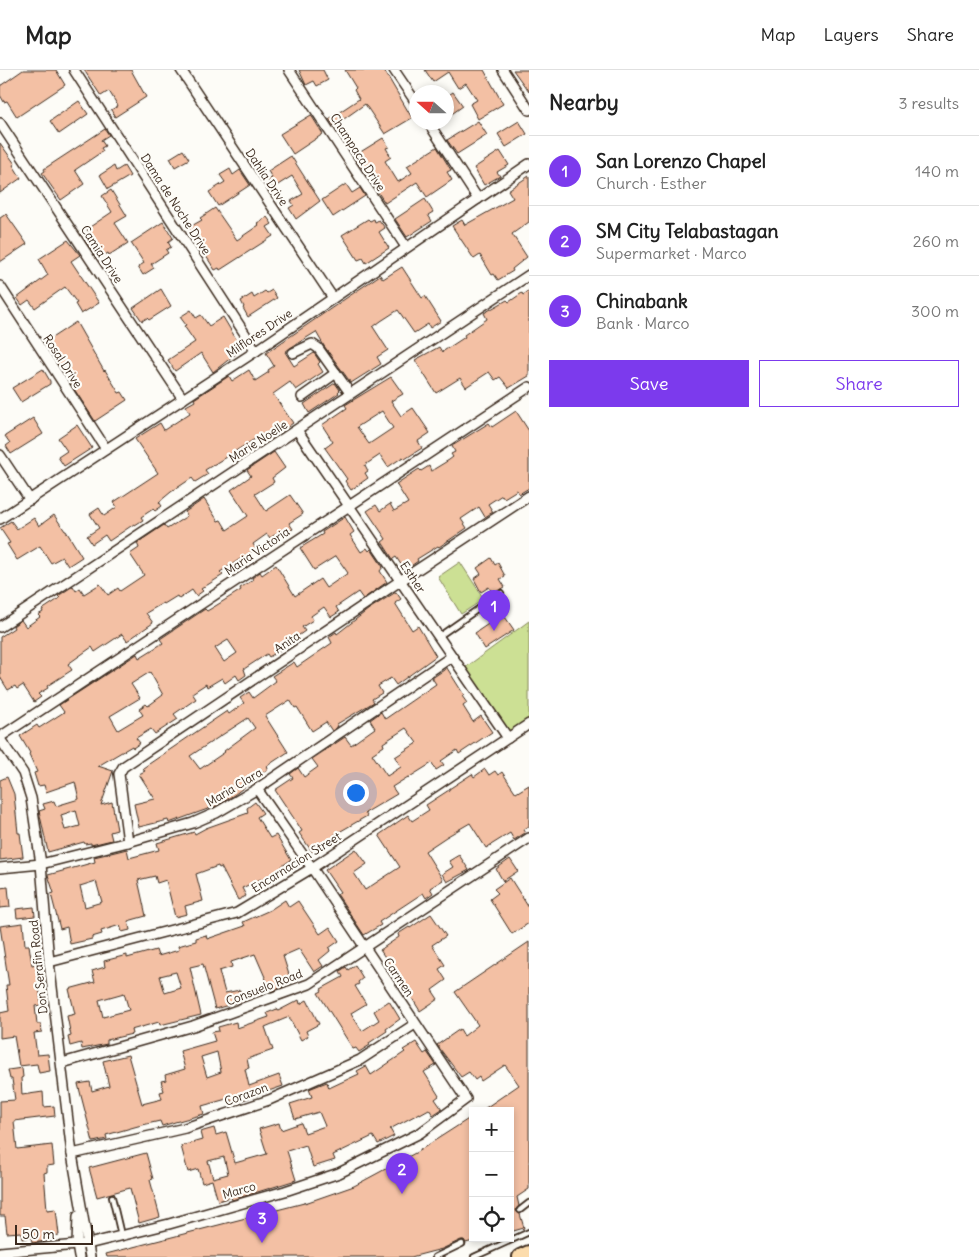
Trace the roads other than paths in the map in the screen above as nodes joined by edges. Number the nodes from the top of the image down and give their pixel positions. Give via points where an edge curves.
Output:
1 (74, 70) edge
2 (181, 70) edge
3 (289, 70) edge
4 (394, 70) edge
5 (504, 70) edge
6 (409, 93) edge
7 (529, 110) edge
8 (0, 123) edge
9 (433, 130) edge
10 (529, 164) edge
11 (478, 199) junction
12 (406, 247) junction
13 (529, 275) edge
14 (0, 286) edge
15 (333, 298) junction
16 (256, 351) junction
17 (293, 353) dead end
18 (336, 373) junction
19 (529, 387) edge
20 (350, 393) junction
21 (302, 397) dead end
22 (182, 399) junction
23 (297, 430) junction
24 (106, 449) junction
25 (0, 455) edge
26 (529, 496) edge
27 (30, 500) junction
28 (349, 505) junction
29 (0, 520) edge
30 (400, 581) junction
31 (501, 593) dead end
32 (0, 627) edge
33 (438, 637) junction
34 (451, 657) junction
35 (529, 724) edge
36 (0, 738) edge
37 (508, 738) junction
38 (257, 789) junction
39 (529, 838) edge
40 (128, 842) junction
41 (41, 864) junction
42 (0, 868) edge
43 (312, 868) junction
44 (364, 947) junction
45 (49, 962) junction
46 (415, 1024) junction
47 (62, 1063) junction
48 (466, 1099) joint
49 (72, 1154) junction
50 (112, 1197) dead end
51 (79, 1201) junction
52 (529, 1203) edge
53 (520, 1210) dead end
54 (529, 1232) edge
55 (121, 1235) junction
56 (77, 1244) junction
57 (88, 1244) junction
58 (462, 1244) dead end
59 (0, 1252) edge
60 (529, 1253) edge
61 (79, 1257) edge
62 (90, 1257) edge
63 (435, 1257) edge
64 (474, 1257) edge
65 (520, 1257) edge

1 - 16 street, Dama de Noche Drive
2 - 15 street, Dahlia Drive
3 - 12 street, Champaca Drive
4 - 6 street
5 - 7 street
8 - 22 street, Camia Drive
9 - 11 street
10 - 11 street, Milflores Drive
11 - 12 street, Milflores Drive
12 - 15 street, Milflores Drive
13 - 20 street, Marie Noelle
14 - 24 street, Rosal Drive
15 - 16 street, Milflores Drive
16 - 22 street, Milflores Drive
17 - 18 street via 312,344
18 - 20 street
18 - 21 street
19 - 28 street, Maria Victoria
20 - 23 street, Marie Noelle
22 - 24 street, Milflores Drive
23 - 28 street, Esther
23 - 32 street, Marie Noelle
24 - 27 street, Milflores Drive
25 - 27 street
26 - 30 street, Anita
27 - 29 street, Milflores Drive
28 - 30 street, Esther
28 - 36 street, Maria Victoria
30 - 33 street, Esther
30 - 40 street, Anita via 123,767 119,774
31 - 33 lane
33 - 34 street, Esther
34 - 37 street, Esther
34 - 38 street, Maria Clara
35 - 37 street, Encarnacion Street
36 - 41 street, Don Serafin Road via 23,773 32,798
37 - 43 street, Encarnacion Street
38 - 40 street, Maria Clara via 200,820
38 - 43 street, Carmen
39 - 44 street, Consuelo Road
40 - 41 street, Maria Clara
41 - 42 street, Maria Clara
41 - 45 street, Don Serafin Road
43 - 44 street, Carmen
43 - 45 street, Encarnacion Street via 237,913
44 - 46 street, Carmen
44 - 47 street, Consuelo Road via 309,984 194,1026
45 - 47 street, Don Serafin Road
46 - 48 street, Carmen
46 - 49 street, Corazon via 360,1060 268,1100 185,1128
47 - 49 street, Don Serafin Road
48 - 55 street, Marco via 420,1133 339,1173 285,1191
49 - 51 street, Don Serafin Road
50 - 55 lane
51 - 56 street, Don Serafin Road
51 - 57 street, Don Serafin Road
52 - 53 lane
54 - 64 lane
55 - 57 street, Marco
56 - 57 street, Marco
56 - 59 street, Marco
56 - 61 street, Don Serafin Road
57 - 62 street, Don Serafin Road
58 - 63 lane
60 - 65 highway

